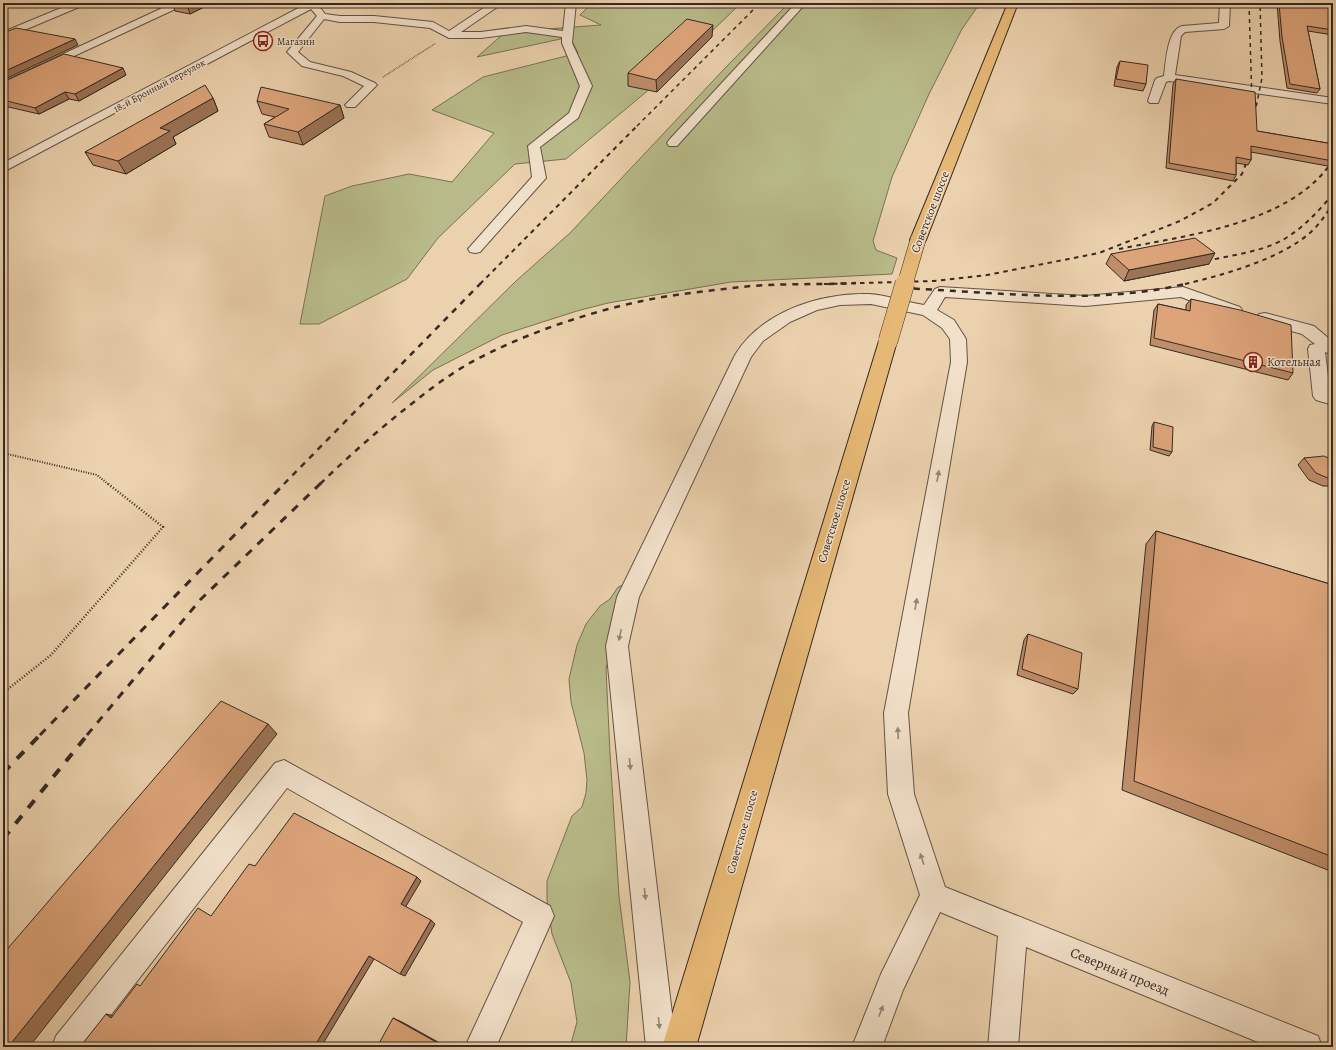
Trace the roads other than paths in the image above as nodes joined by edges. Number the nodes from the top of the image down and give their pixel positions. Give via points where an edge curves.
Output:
1 (79, 3) edge
2 (181, 3) edge
3 (296, 3) edge
4 (498, 3) edge
5 (571, 3) edge
6 (802, 3) edge
7 (1013, 3) edge
8 (1225, 3) edge
9 (314, 4) edge
10 (322, 16) junction
11 (449, 35) junction
12 (568, 35) junction
13 (3, 36) edge
14 (1169, 78) junction
15 (3, 86) edge
16 (1154, 100) dead end
17 (1333, 101) edge
18 (351, 105) dead end
19 (673, 143) dead end
20 (3, 168) edge
21 (475, 249) dead end
22 (928, 310) junction
23 (1325, 349) edge
24 (1333, 399) edge
25 (934, 896) junction
26 (1013, 928) junction
27 (67, 1047) edge
28 (480, 1047) edge
29 (661, 1047) edge
30 (679, 1047) edge
31 (867, 1047) edge
32 (1003, 1047) edge
33 (1307, 1047) edge

1 - 13 street
2 - 15 street
3 - 9 street
4 - 11 street
5 - 12 street
6 - 19 street
7 - 30 main road, Советское шоссе, bridge via 918,240
8 - 14 street via 1224,26 1182,29 1176,35
9 - 10 street
9 - 20 street, 18-й Бронный переулок
10 - 11 street via 433,25
10 - 18 street via 292,52 306,64 347,74 371,85
11 - 12 street via 481,35 526,29
12 - 21 street via 567,43 586,86 574,115 534,146 539,178
14 - 16 street via 1161,80
14 - 17 street
22 - 23 street via 940,292 1085,301 1183,292 1210,303 1308,330
25 -> 22 street via 901,794 896,713 959,362 958,338 948,324
22 -> 29 street via 871,299 840,300 784,318 757,337 743,355 628,597 617,646
23 - 24 street via 1322,396
25 - 26 street, Северный проезд
31 -> 25 street via 891,984
26 - 32 street
26 - 33 street, Северный проезд
27 - 28 street via 284,772 540,916

